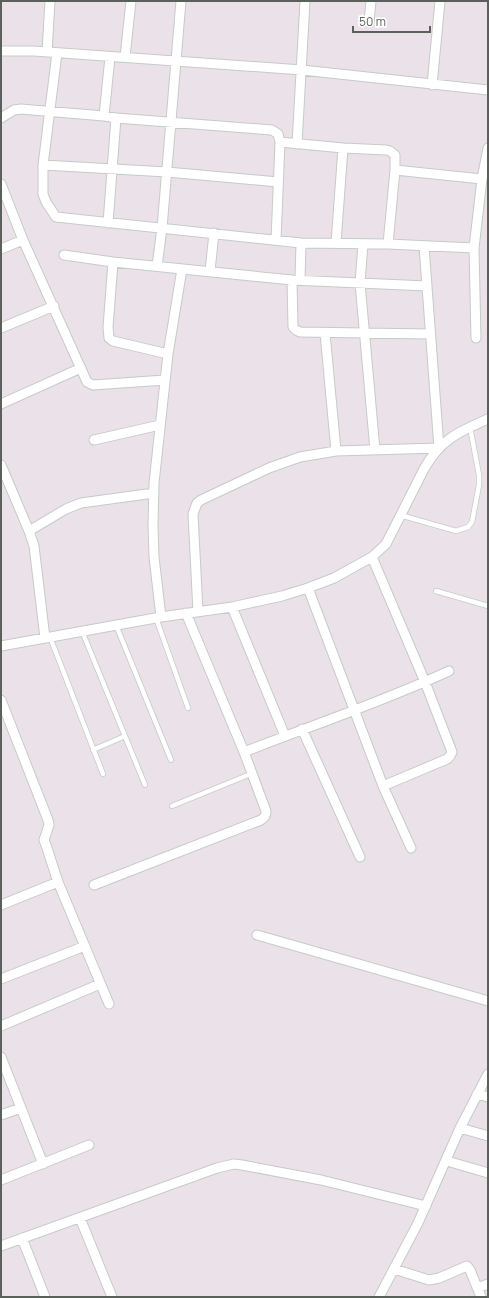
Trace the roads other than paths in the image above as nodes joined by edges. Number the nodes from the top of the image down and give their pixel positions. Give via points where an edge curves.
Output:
1 (50, 1) edge
2 (131, 1) edge
3 (181, 1) edge
4 (305, 1) edge
5 (371, 1) edge
6 (440, 1) edge
7 (369, 22) dead end
8 (1, 51) edge
9 (52, 52) junction
10 (110, 57) junction
11 (125, 57) junction
12 (176, 61) junction
13 (302, 70) junction
14 (432, 85) junction
15 (488, 90) edge
16 (50, 111) junction
17 (104, 116) junction
18 (1, 118) edge
19 (116, 118) junction
20 (171, 122) junction
21 (280, 142) junction
22 (297, 144) junction
23 (343, 148) junction
24 (488, 148) edge
25 (43, 165) junction
26 (112, 169) junction
27 (395, 170) junction
28 (167, 172) junction
29 (482, 179) junction
30 (278, 182) junction
31 (1, 184) edge
32 (108, 223) junction
33 (162, 228) junction
34 (214, 233) junction
35 (23, 240) junction
36 (276, 240) junction
37 (301, 243) junction
38 (336, 243) junction
39 (363, 244) junction
40 (388, 244) junction
41 (424, 246) junction
42 (474, 248) junction
43 (1, 249) edge
44 (64, 255) dead end
45 (113, 262) junction
46 (157, 266) junction
47 (182, 269) junction
48 (210, 271) junction
49 (296, 280) junction
50 (360, 283) junction
51 (427, 286) junction
52 (54, 306) junction
53 (1, 328) edge
54 (325, 333) junction
55 (364, 333) junction
56 (430, 334) junction
57 (476, 338) dead end
58 (168, 354) junction
59 (81, 368) junction
60 (165, 380) junction
61 (1, 404) edge
62 (488, 419) edge
63 (160, 425) junction
64 (470, 427) junction
65 (94, 440) dead end
66 (439, 448) junction
67 (375, 450) junction
68 (336, 451) junction
69 (1, 465) edge
70 (154, 493) junction
71 (400, 515) junction
72 (29, 531) junction
73 (372, 557) junction
74 (308, 588) junction
75 (436, 591) dead end
76 (488, 606) edge
77 (232, 607) junction
78 (198, 612) junction
79 (186, 613) junction
80 (158, 617) junction
81 (116, 625) junction
82 (82, 631) junction
83 (47, 637) junction
84 (1, 646) edge
85 (449, 671) dead end
86 (425, 682) junction
87 (1, 700) edge
88 (188, 708) dead end
89 (354, 710) junction
90 (302, 729) junction
91 (125, 736) junction
92 (285, 736) junction
93 (93, 750) junction
94 (244, 752) junction
95 (172, 760) dead end
96 (253, 773) junction
97 (102, 774) dead end
98 (145, 785) dead end
99 (383, 786) junction
100 (172, 806) dead end
101 (411, 848) dead end
102 (360, 857) dead end
103 (58, 882) junction
104 (94, 885) dead end
105 (1, 906) edge
106 (257, 935) dead end
107 (85, 946) junction
108 (1, 979) edge
109 (100, 984) junction
110 (488, 1001) edge
111 (109, 1004) dead end
112 (1, 1026) edge
113 (1, 1057) edge
114 (488, 1074) edge
115 (477, 1094) junction
116 (488, 1097) edge
117 (20, 1108) junction
118 (1, 1115) edge
119 (460, 1128) junction
120 (488, 1136) edge
121 (89, 1145) dead end
122 (447, 1161) junction
123 (43, 1164) junction
124 (488, 1172) edge
125 (1, 1180) edge
126 (426, 1206) junction
127 (80, 1218) junction
128 (22, 1238) junction
129 (1, 1246) edge
130 (394, 1269) junction
131 (488, 1284) edge
132 (479, 1293) edge
133 (45, 1297) edge
134 (112, 1297) edge
135 (379, 1297) edge

1 - 9 street
2 - 11 street
3 - 12 street
4 - 13 street
5 - 7 street
6 - 14 street
8 - 9 street
9 - 10 street
9 - 16 street
10 - 11 street
10 - 17 street
11 - 12 street
12 - 13 street
12 - 20 street
13 - 14 street
13 - 22 street
14 - 15 street
16 - 17 street
16 - 18 street via 14,110
16 - 25 street
17 - 19 street
19 - 20 street
19 - 26 street
20 - 21 street via 272,130 278,134
20 - 28 street
21 - 22 street
21 - 30 street
22 - 23 street
23 - 27 street via 390,151 395,155
23 - 38 street
24 - 29 street
25 - 26 street
25 - 32 street via 43,194 56,217
26 - 28 street
26 - 32 street
27 - 29 street
27 - 40 street
28 - 30 street
28 - 33 street
29 - 42 street
30 - 36 street
31 - 35 street
32 - 33 street
33 - 34 street
33 - 46 street
34 - 36 street
34 - 48 street
35 - 43 street
35 - 52 street
36 - 37 street
37 - 38 street
37 - 49 street
38 - 39 street
39 - 40 street
39 - 50 street
40 - 41 street
41 - 42 street
41 - 51 street
42 - 57 street
44 - 45 street
45 - 46 street
45 - 58 street via 109,338
46 - 47 street
47 - 48 street
47 - 58 street
48 - 49 street
49 - 50 street
49 - 54 street via 293,327 296,330
50 - 51 street
50 - 55 street
51 - 56 street
52 - 53 street
52 - 59 street
54 - 55 street
54 - 68 street
55 - 56 street
55 - 67 street
56 - 66 street
58 - 60 street
59 - 60 street via 93,386
59 - 61 street
60 - 63 street
62 - 64 street
63 - 65 street
63 - 70 street
64 - 66 street via 449,438
64 - 71 lane via 479,474 472,522 468,527 456,531
66 - 67 street
66 - 71 street via 424,469
67 - 68 street
68 - 78 street via 286,461 197,503 193,514
69 - 72 street
70 - 72 street via 81,503
70 - 80 street via 154,557
71 - 73 street via 386,544
72 - 83 street via 35,553
73 - 74 street via 334,578
73 - 86 street
74 - 77 street
74 - 89 street
75 - 76 lane
77 - 78 street
77 - 92 street
78 - 79 street
79 - 80 street
79 - 94 street
80 - 81 street
80 - 88 lane
81 - 82 street
81 - 95 lane
82 - 83 street
82 - 91 lane
83 - 84 street
83 - 93 lane
85 - 86 street
86 - 89 street
86 - 99 street via 452,752 447,759
87 - 103 street via 48,820 44,840
89 - 90 street
89 - 99 street
90 - 92 street
90 - 102 street
91 - 93 lane
91 - 98 lane
92 - 94 street
93 - 97 lane
94 - 96 street
96 - 100 lane
96 - 104 street via 266,811 265,817 261,820
99 - 101 street
103 - 105 street
103 - 107 street
106 - 110 street
107 - 108 street
107 - 109 street
109 - 111 street
109 - 112 street
113 - 117 street
114 - 115 street
115 - 116 street
115 - 119 street
117 - 118 street
117 - 123 street
119 - 120 street
119 - 122 street
121 - 123 street
122 - 124 street
122 - 126 street
123 - 125 street
126 - 127 street via 321,1180 234,1164
126 - 130 street
127 - 128 street
127 - 134 street
128 - 129 street
128 - 133 street
130 - 132 street via 429,1280 467,1266
130 - 135 street
131 - 132 street

